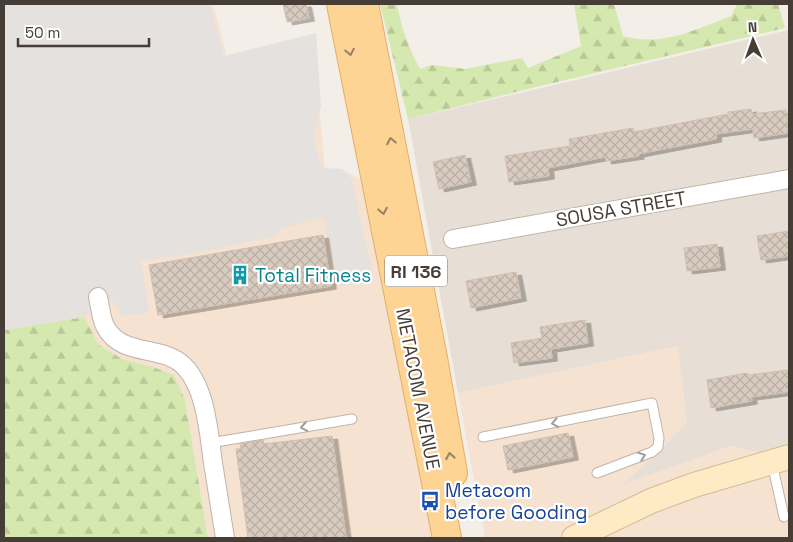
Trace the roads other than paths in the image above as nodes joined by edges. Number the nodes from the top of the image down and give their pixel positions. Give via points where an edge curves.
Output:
1 (341, 4) edge
2 (364, 4) edge
3 (789, 179) edge
4 (453, 239) dead end
5 (98, 297) dead end
6 (352, 419) dead end
7 (483, 437) dead end
8 (210, 443) junction
9 (780, 459) edge
10 (597, 473) dead end
11 (784, 517) dead end
12 (225, 538) edge
13 (447, 538) edge
14 (465, 538) edge
15 (574, 538) edge

1 -> 13 main road, METACOM AVENUE / RI 136
14 -> 2 main road, METACOM AVENUE / RI 136
3 - 4 street, SOUSA STREET
5 - 8 street via 105,326 113,337 135,349 160,354 185,366 200,392
6 -> 8 lane
10 -> 7 lane via 658,447 652,403
8 - 12 street
9 - 11 lane
9 - 15 street via 651,501

